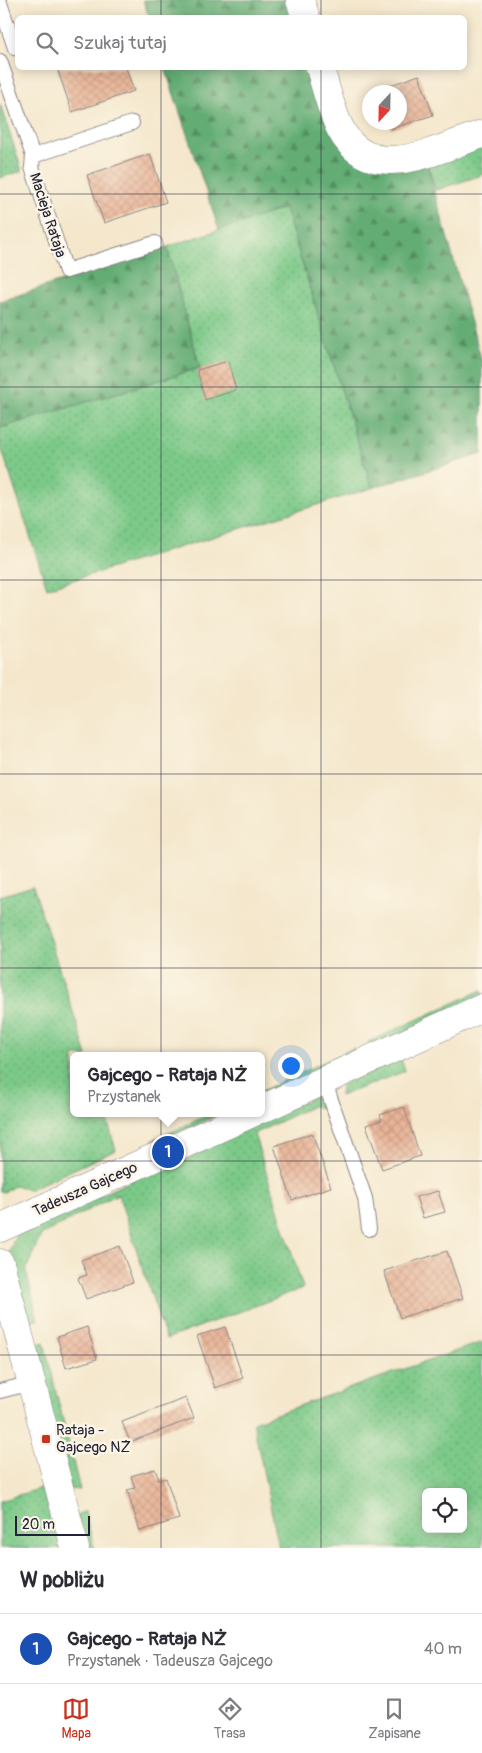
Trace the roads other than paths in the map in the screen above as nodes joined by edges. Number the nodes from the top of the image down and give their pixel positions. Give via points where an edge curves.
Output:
1 (300, 0) edge
2 (0, 2) edge
3 (305, 15) edge
4 (15, 44) edge
5 (0, 61) edge
6 (321, 70) edge
7 (132, 123) dead end
8 (482, 134) edge
9 (34, 156) junction
10 (155, 243) dead end
11 (482, 1008) edge
12 (324, 1080) junction
13 (265, 1108) edge
14 (243, 1117) edge
15 (0, 1228) edge
16 (369, 1229) dead end
17 (0, 1263) edge
18 (32, 1383) junction
19 (0, 1391) edge
20 (75, 1548) edge

1 - 3 street
2 - 4 lane, Macieja Rataja
4 - 5 lane, Macieja Rataja
5 - 9 lane, Macieja Rataja
6 - 8 street via 340,129 353,147 371,158 401,160
7 - 9 lane, Macieja Rataja
9 - 10 lane, Macieja Rataja via 32,167 66,271
11 - 12 street
12 - 13 street
12 - 16 lane via 365,1198
14 - 15 street, Tadeusza Gajcego
17 - 18 street
18 - 19 lane
18 - 20 street

